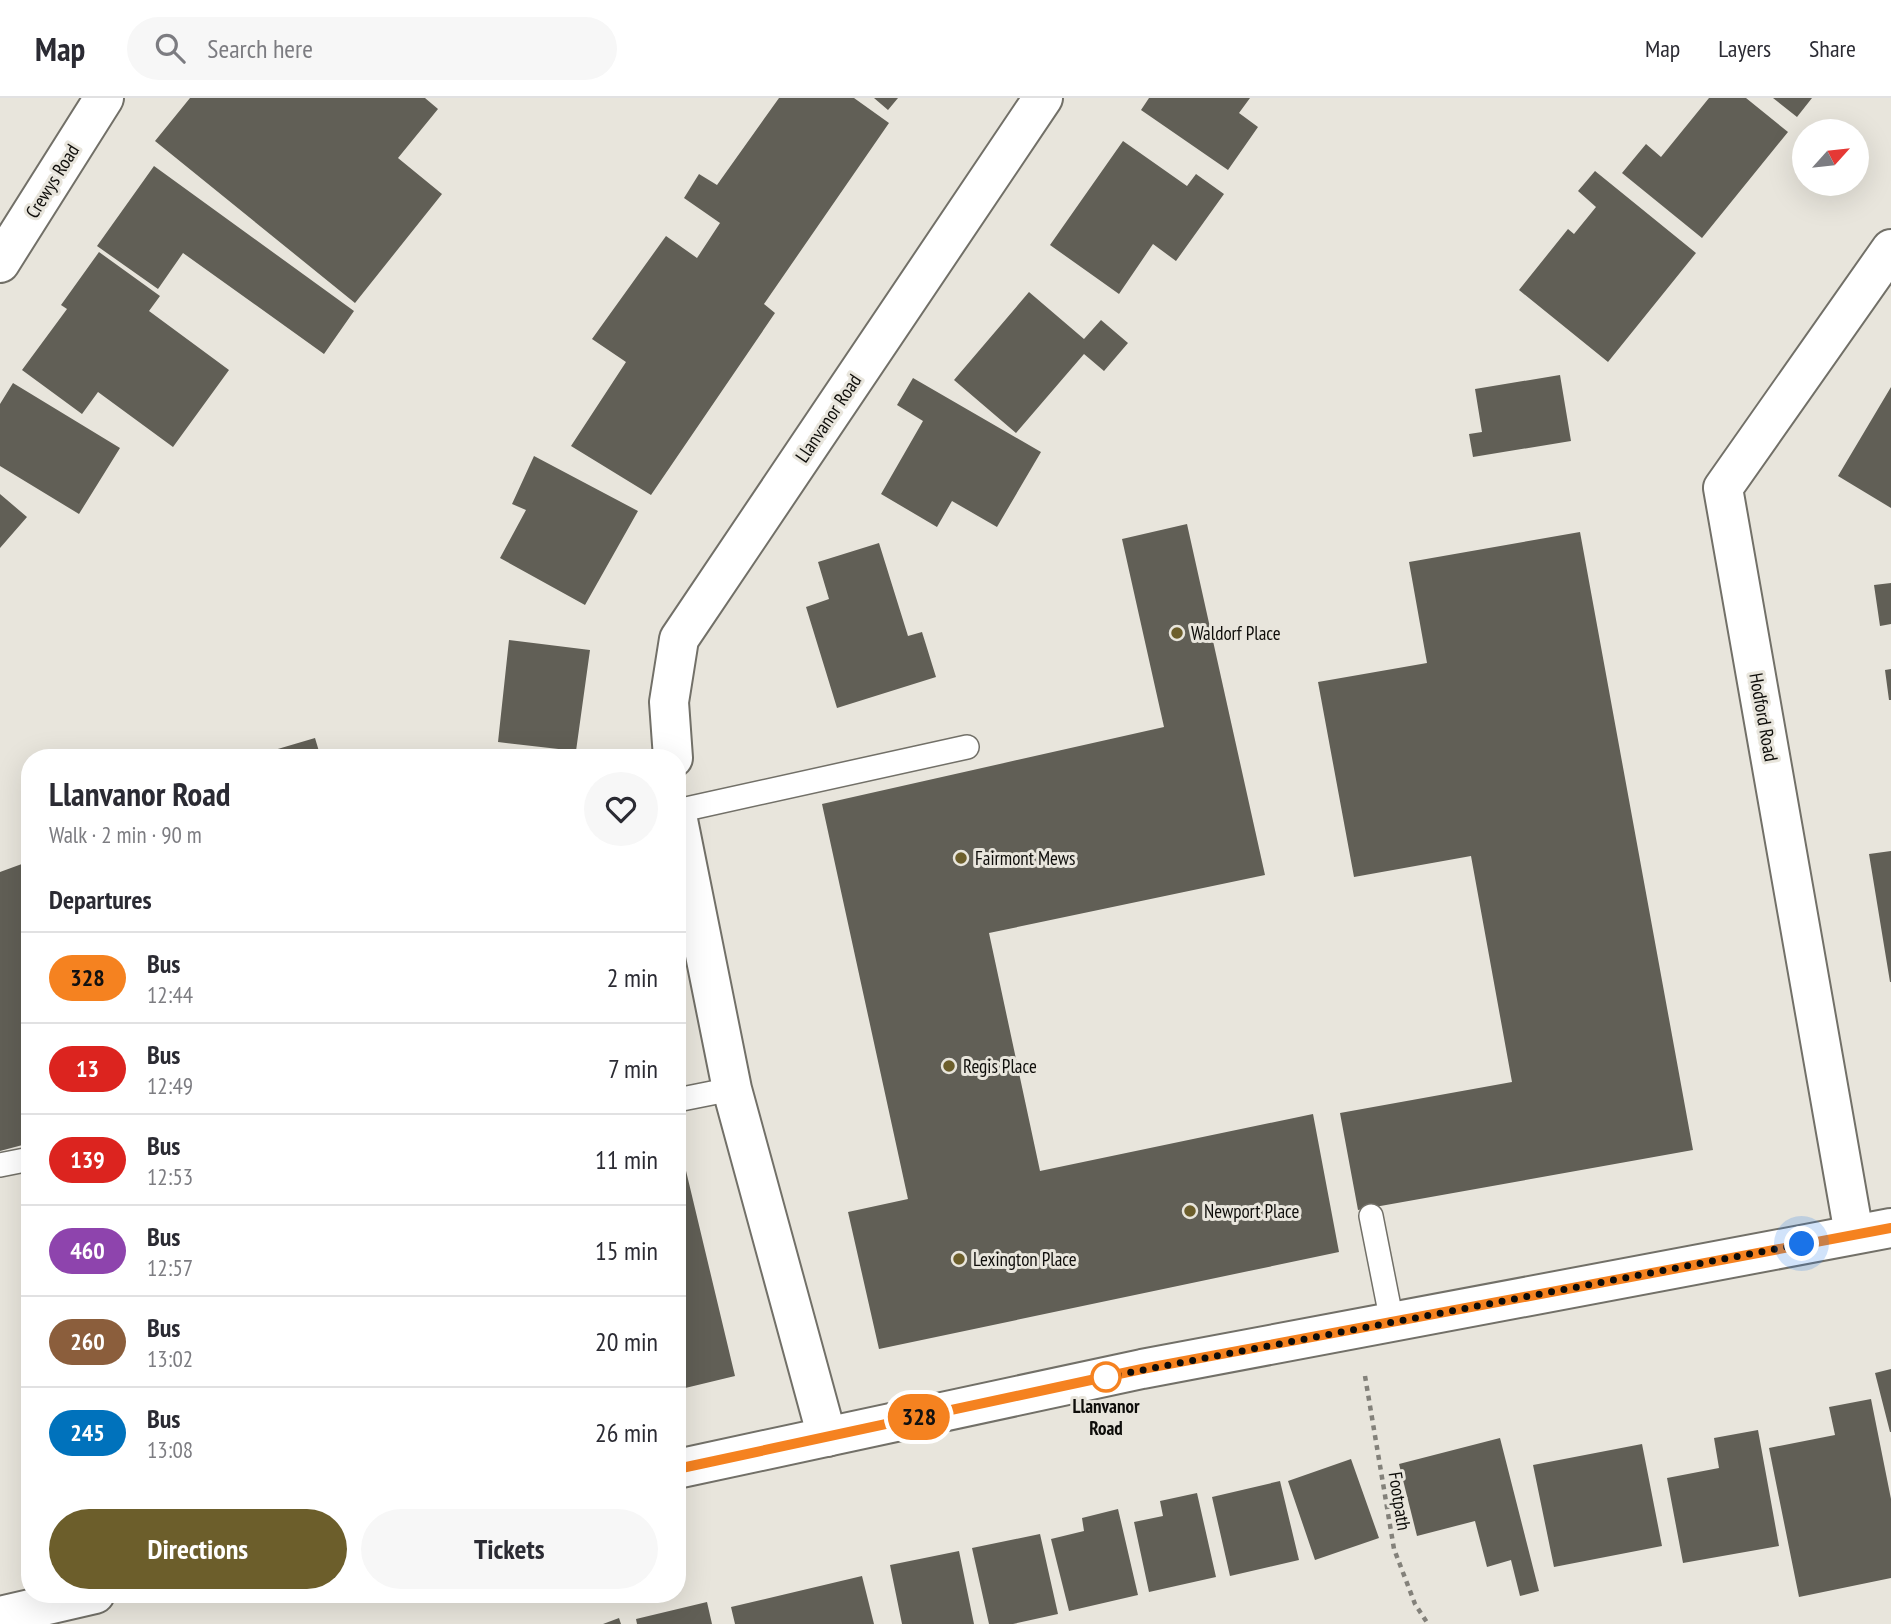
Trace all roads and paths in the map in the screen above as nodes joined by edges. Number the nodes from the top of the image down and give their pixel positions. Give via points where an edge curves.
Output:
1 (104, 98) edge
2 (1043, 98) edge
3 (1891, 249) edge
4 (0, 263) edge
5 (967, 747) dead end
6 (672, 749) edge
7 (686, 811) edge
8 (686, 858) edge
9 (732, 1089) junction
10 (686, 1098) edge
11 (21, 1161) edge
12 (0, 1165) edge
13 (1371, 1216) dead end
14 (1873, 1231) edge
15 (1392, 1322) junction
16 (1365, 1375) dead end
17 (827, 1437) junction
18 (686, 1467) edge
19 (57, 1603) edge
20 (0, 1616) edge
21 (1428, 1624) edge

1 - 4 street, Crewys Road
2 - 6 street, Llanvanor Road via 679,639 669,702
3 - 14 street, Hodford Road via 1723,488
5 - 7 lane
8 - 9 street
9 - 10 lane
9 - 17 street
11 - 12 lane
13 - 15 lane
14 - 15 street
15 - 17 street via 1142,1369
16 - 21 path, Footpath via 1394,1549 1415,1604
17 - 18 street
19 - 20 street

